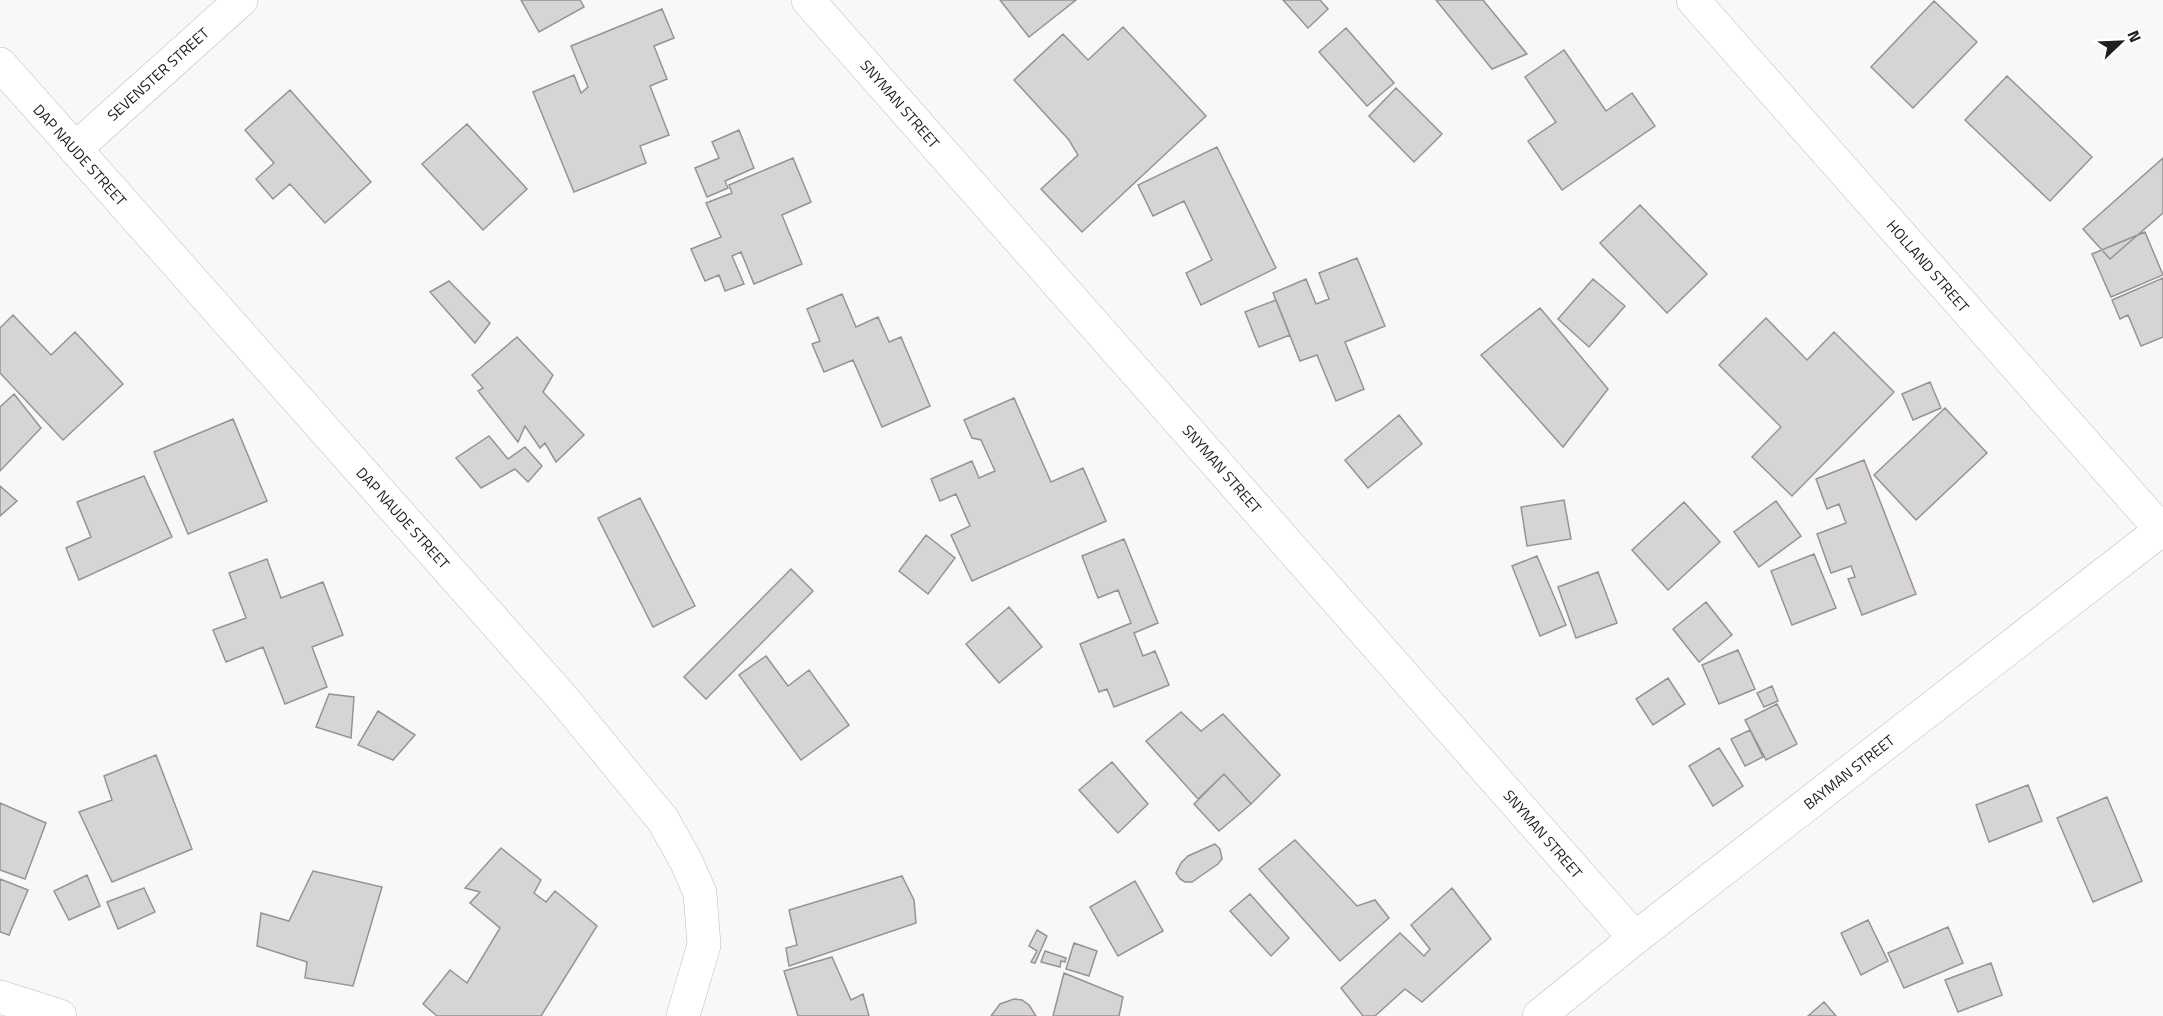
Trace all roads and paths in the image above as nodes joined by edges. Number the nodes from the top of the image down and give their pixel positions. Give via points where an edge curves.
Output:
1 (242, 0) edge
2 (808, 0) edge
3 (1693, 0) edge
4 (0, 64) edge
5 (75, 149) junction
6 (2162, 531) edge
7 (1635, 938) junction
8 (0, 997) edge
9 (60, 1016) edge
10 (683, 1016) edge
11 (1539, 1016) edge

1 - 5 street, SEVENSTER STREET
2 - 7 street, SNYMAN STREET
3 - 6 street, HOLLAND STREET
4 - 5 street, DAP NAUDE STREET
5 - 10 street, DAP NAUDE STREET via 566,702 663,820 700,893 704,945
6 - 7 street, BAYMAN STREET
7 - 11 street, BAYMAN STREET
8 - 9 street

